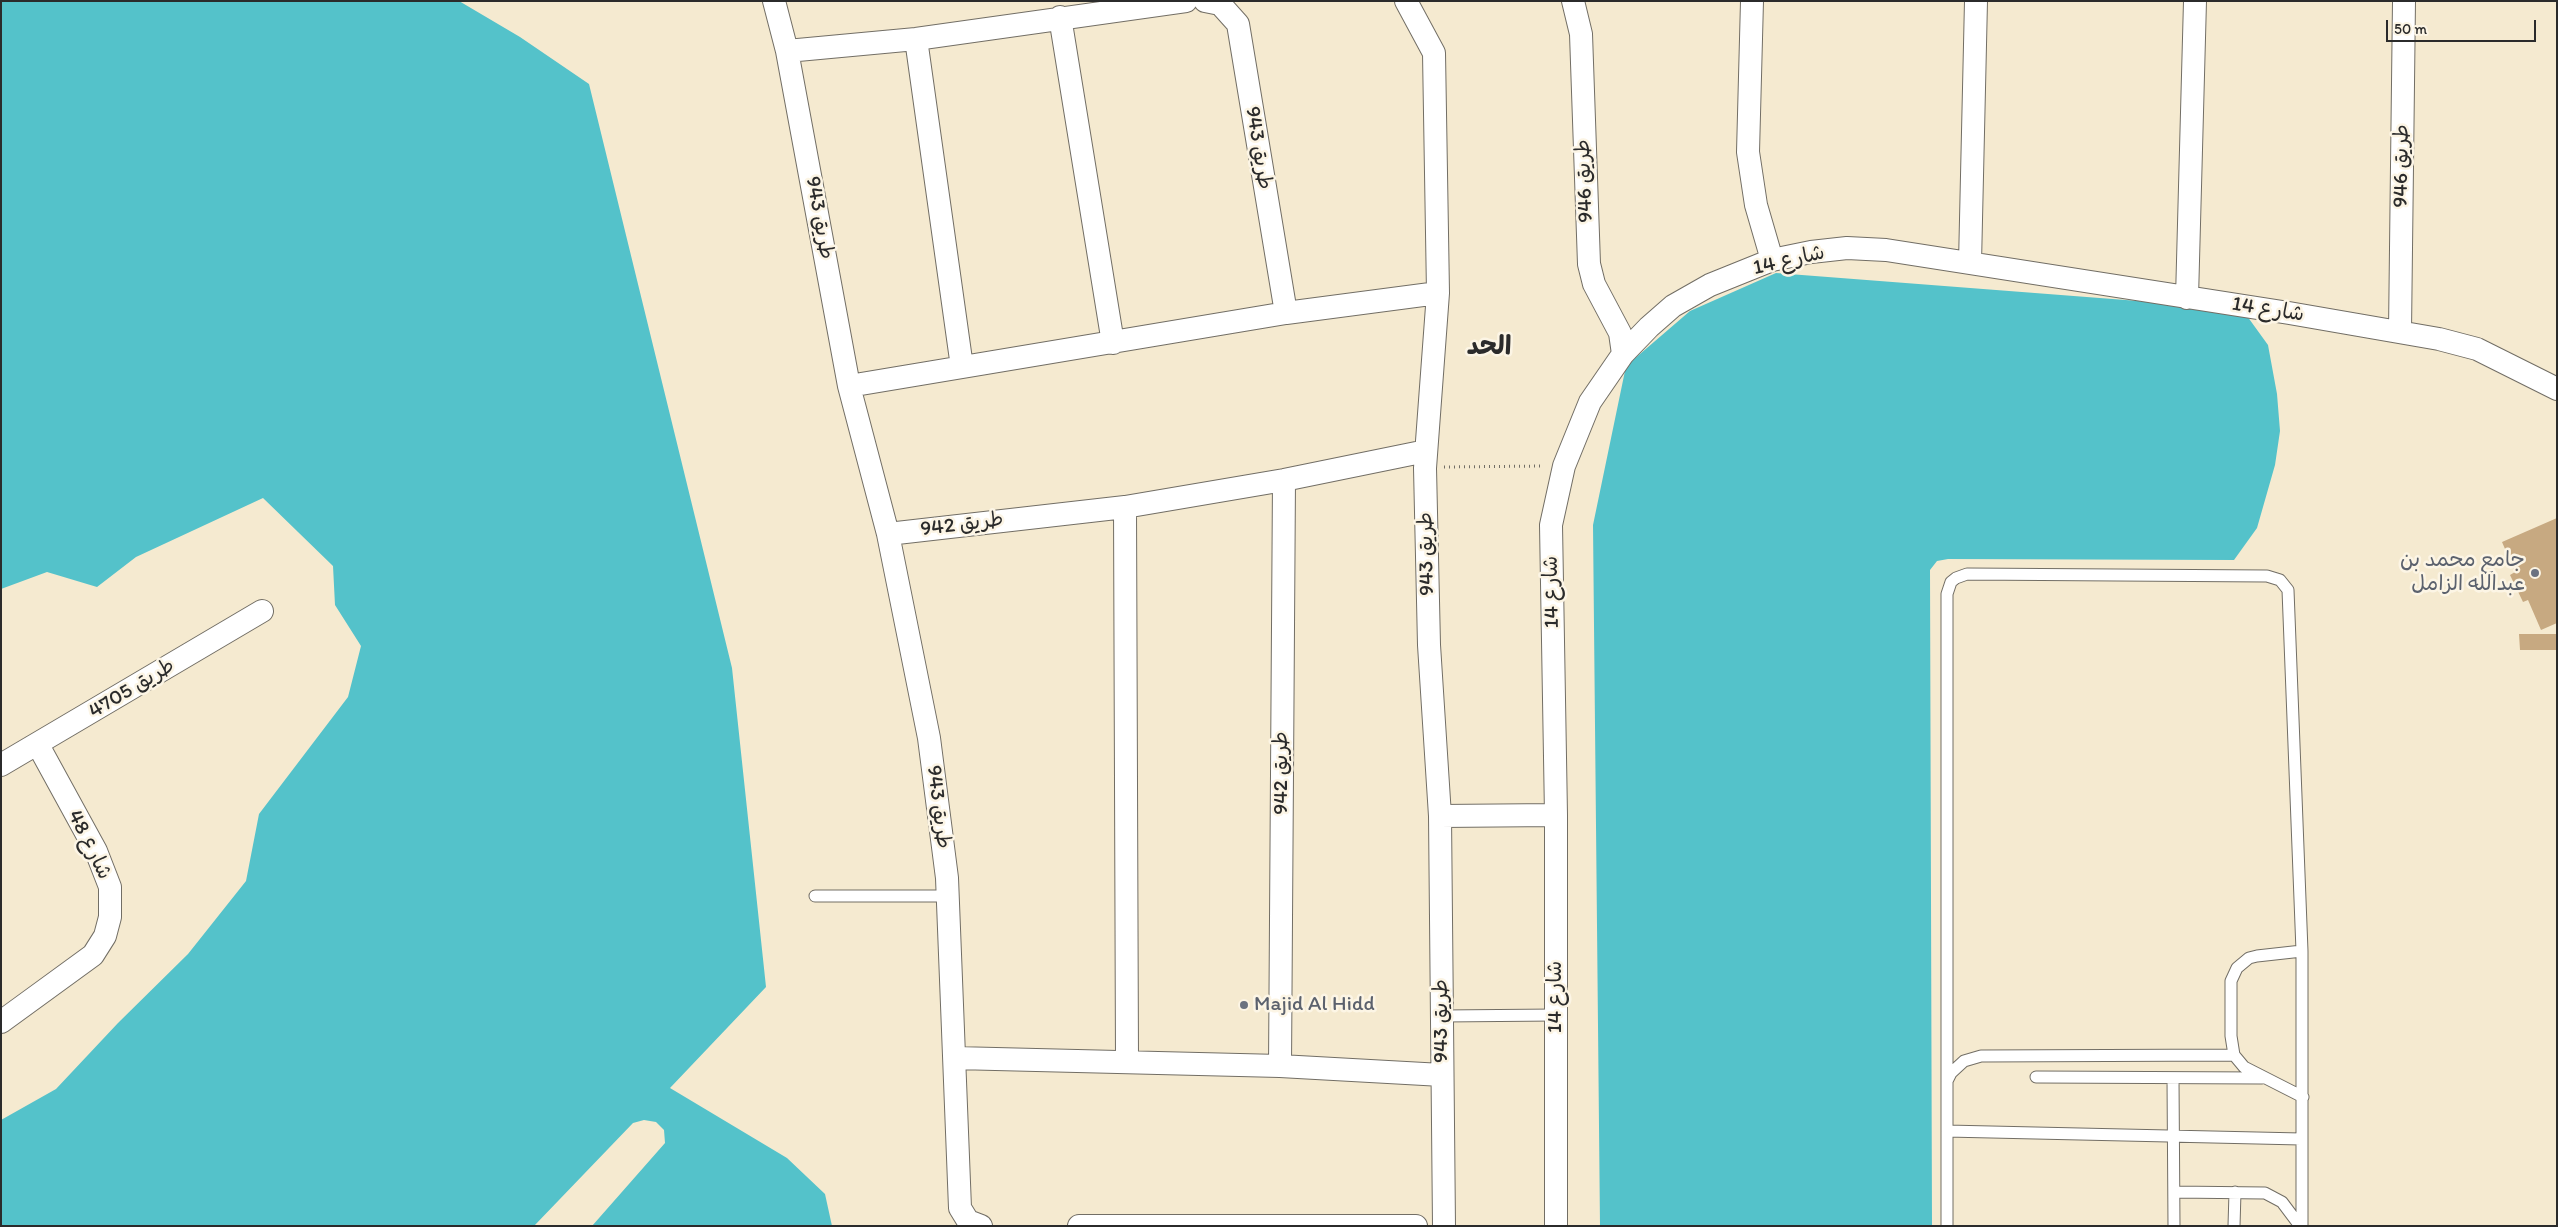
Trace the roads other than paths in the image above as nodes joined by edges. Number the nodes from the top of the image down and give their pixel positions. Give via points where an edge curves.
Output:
1 (774, 1) edge
2 (1186, 1) edge
3 (1205, 1) edge
4 (1406, 1) edge
5 (1572, 1) edge
6 (1752, 1) edge
7 (1976, 1) edge
8 (2195, 1) edge
9 (2404, 1) edge
10 (1060, 18) junction
11 (916, 39) junction
12 (787, 51) junction
13 (1772, 260) junction
14 (1970, 263) junction
15 (1438, 293) junction
16 (2187, 298) junction
17 (1286, 314) junction
18 (2400, 331) junction
19 (1113, 343) junction
20 (1623, 354) junction
21 (962, 368) junction
22 (849, 386) junction
23 (2557, 389) edge
24 (1425, 460) junction
25 (1284, 480) junction
26 (1125, 507) junction
27 (888, 534) junction
28 (262, 611) dead end
29 (38, 745) junction
30 (1, 765) edge
31 (1556, 815) junction
32 (1440, 816) junction
33 (815, 896) dead end
34 (948, 896) junction
35 (2302, 951) junction
36 (1442, 1016) junction
37 (1556, 1016) junction
38 (1, 1022) edge
39 (2234, 1055) junction
40 (955, 1058) junction
41 (1127, 1060) junction
42 (1280, 1066) junction
43 (1442, 1075) junction
44 (2036, 1078) dead end
45 (2173, 1078) junction
46 (2269, 1078) junction
47 (1947, 1081) junction
48 (2303, 1097) junction
49 (1947, 1132) junction
50 (2174, 1136) junction
51 (2301, 1139) junction
52 (2174, 1192) junction
53 (2235, 1192) junction
54 (1197, 1225) edge
55 (981, 1226) edge
56 (1078, 1226) edge
57 (1416, 1226) edge
58 (1444, 1226) edge
59 (1556, 1226) edge
60 (1947, 1226) edge
61 (2174, 1226) edge
62 (2234, 1226) edge
63 (2301, 1226) edge

1 - 12 street, طريق 943
2 - 10 street
3 - 17 street, طريق 943 via 1220,4 1238,24
4 - 15 street, طريق 943 via 1434,53
5 - 20 street, طريق 946 via 1581,34 1589,264 1594,284 1620,333
6 - 13 street via 1748,152 1756,205
7 - 14 street
8 - 16 street
9 - 18 street, طريق 946
10 - 11 street
10 - 19 street
11 - 12 street
11 - 21 street
12 - 22 street, طريق 943
13 - 14 street, شارع 14 via 1847,248 1886,250
13 - 20 street, شارع 14 via 1710,285 1673,306
14 - 16 street, شارع 14
15 - 17 street
15 - 24 street, طريق 943
16 - 18 street, شارع 14
17 - 19 street
18 - 23 street, شارع 14 via 2477,349
19 - 21 street
20 - 31 street, شارع 14 via 1590,402 1564,466 1551,525
21 - 22 street
22 - 27 street, طريق 943
24 - 25 street, طريق 942
24 - 32 street, طريق 943 via 1429,645
25 - 26 street, طريق 942
25 - 42 street, طريق 942
26 - 27 street, طريق 942
26 - 41 street
27 - 34 street, طريق 943 via 929,738
28 - 29 street, طريق 4705
29 - 30 street, طريق 4705
29 - 38 street, شارع 48 via 96,851 110,887 110,917 105,936 93,955
31 - 32 street
31 - 37 street, شارع 14
32 - 36 street, طريق 943
33 - 34 lane
34 - 40 street, طريق 943
35 - 39 lane via 2256,956 2237,968 2231,981
35 - 47 lane via 2290,596 2285,584 2267,576 1961,575 1951,582 1947,594
35 - 48 lane
36 - 37 lane
36 - 43 street, طريق 943
37 - 59 street, شارع 14
39 - 46 lane via 2244,1066
39 - 47 lane via 1981,1056 1964,1061
40 - 41 street
40 - 55 street, طريق 943 via 960,1208 968,1221
41 - 42 street
42 - 43 street
43 - 58 street, طريق 943
44 - 45 lane
45 - 46 lane
45 - 50 lane
46 - 48 lane
47 - 49 lane
48 - 51 lane
49 - 50 lane
49 - 60 lane
50 - 51 lane
50 - 52 lane
51 - 63 lane
52 - 53 lane
52 - 61 lane
53 - 62 lane
53 - 63 lane via 2275,1197
54 - 56 street
54 - 57 street

